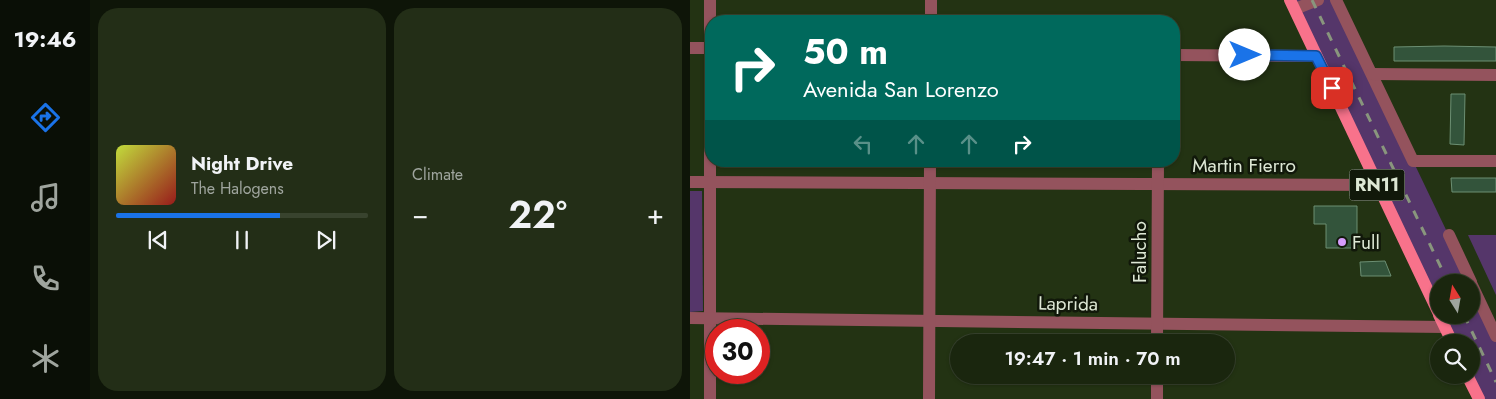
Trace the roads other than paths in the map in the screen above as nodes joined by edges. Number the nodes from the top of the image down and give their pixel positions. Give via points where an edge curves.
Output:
1 (710, 0) edge
2 (931, 0) edge
3 (1318, 0) edge
4 (1336, 0) edge
5 (1292, 5) edge
6 (710, 15) edge
7 (931, 15) edge
8 (690, 48) edge
9 (705, 48) edge
10 (1180, 55) edge
11 (1316, 56) junction
12 (1372, 74) junction
13 (1496, 75) edge
14 (1496, 161) edge
15 (710, 167) edge
16 (930, 167) edge
17 (1158, 167) edge
18 (690, 182) edge
19 (710, 182) junction
20 (930, 183) junction
21 (1158, 184) junction
22 (1377, 185) junction
23 (1449, 235) dead end
24 (1467, 274) edge
25 (1430, 296) edge
26 (1480, 302) edge
27 (690, 318) edge
28 (710, 318) junction
29 (1430, 319) edge
30 (929, 320) junction
31 (1157, 323) junction
32 (1157, 334) edge
33 (1496, 336) edge
34 (1157, 384) edge
35 (1472, 384) edge
36 (710, 399) edge
37 (929, 399) edge
38 (1157, 399) edge
39 (1479, 399) edge

1 - 6 street
2 - 7 street
3 - 5 street
4 - 12 street
5 - 11 main road, RN11
8 - 9 street
10 - 11 street
11 - 22 main road, RN11
12 - 13 street
12 - 14 street via 1413,161
15 - 19 street
16 - 20 street
17 - 21 street, Falucho
18 - 19 street, Martin Fierro
19 - 20 street, Martin Fierro
19 - 28 street
20 - 21 street, Martin Fierro
20 - 30 street
21 - 22 street, Martin Fierro
21 - 31 street, Falucho
22 - 25 main road, RN11
23 - 24 street
26 - 33 street
27 - 28 street, Laprida
28 - 30 street, Laprida
28 - 36 street
29 - 31 street, Laprida
30 - 31 street, Laprida
30 - 37 street
31 - 32 street, Falucho
34 - 38 street
35 - 39 main road

